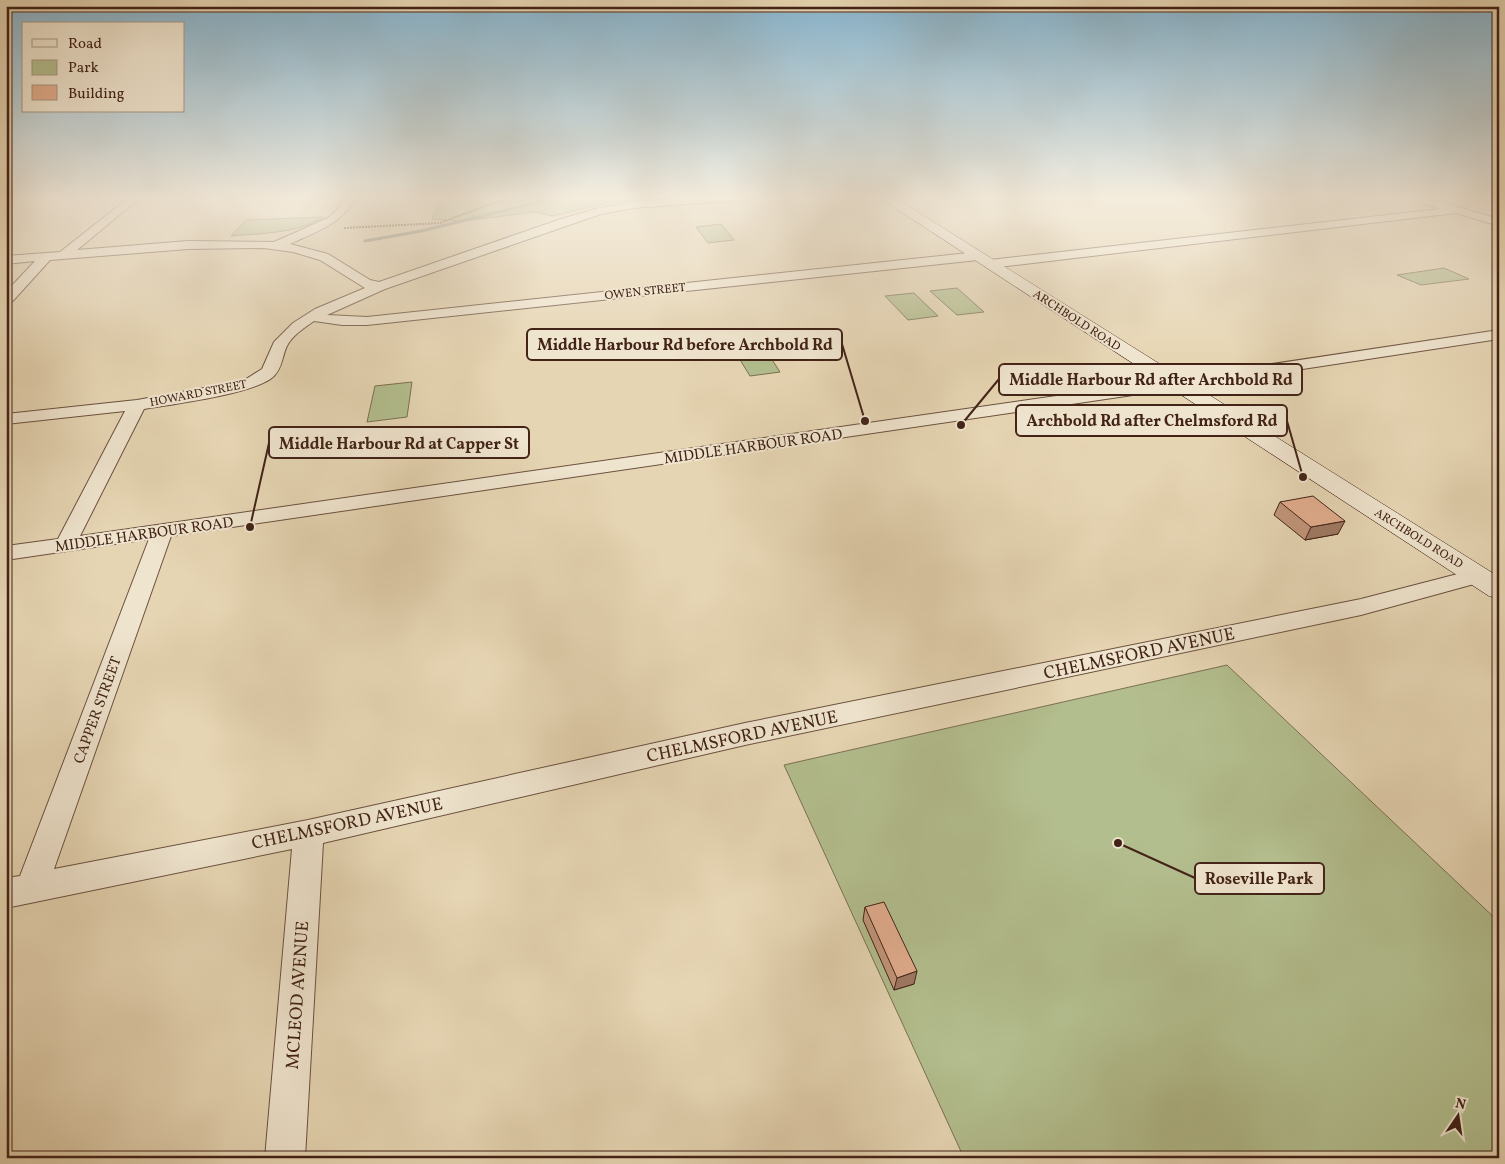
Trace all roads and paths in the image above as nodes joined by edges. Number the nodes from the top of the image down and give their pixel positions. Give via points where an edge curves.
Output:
1 (70, 250) edge
2 (125, 250) edge
3 (298, 250) edge
4 (482, 250) edge
5 (969, 250) edge
6 (1076, 250) edge
7 (64, 255) junction
8 (46, 257) junction
9 (6, 260) edge
10 (984, 260) junction
11 (380, 286) junction
12 (6, 300) edge
13 (313, 317) junction
14 (1499, 334) edge
15 (1174, 383) junction
16 (137, 405) junction
17 (6, 419) edge
18 (162, 532) junction
19 (65, 545) junction
20 (6, 553) edge
21 (1488, 583) edge
22 (308, 833) junction
23 (19, 890) edge
24 (286, 1158) edge

1 - 7 street
2 - 7 street
3 - 11 street via 324,257 366,284
4 - 11 street, HOWARD STREET
5 - 10 main road, ARCHBOLD ROAD
6 - 10 street, OWEN STREET
7 - 8 street
8 - 9 street
8 - 12 street
10 - 13 street, OWEN STREET via 367,321
10 - 15 main road, ARCHBOLD ROAD
11 - 13 street, HOWARD STREET
13 - 16 street, HOWARD STREET via 287,335 279,346 274,367 257,381 231,389
14 - 15 street, MIDDLE HARBOUR ROAD
15 - 18 street, MIDDLE HARBOUR ROAD
15 - 21 main road, ARCHBOLD ROAD
16 - 17 street, HOWARD STREET
16 - 19 street
18 - 19 street, MIDDLE HARBOUR ROAD
18 - 23 street, CAPPER STREET
19 - 20 street, MIDDLE HARBOUR ROAD
21 - 22 street, CHELMSFORD AVENUE via 746,734
22 - 23 street, CHELMSFORD AVENUE
22 - 24 street, MCLEOD AVENUE

